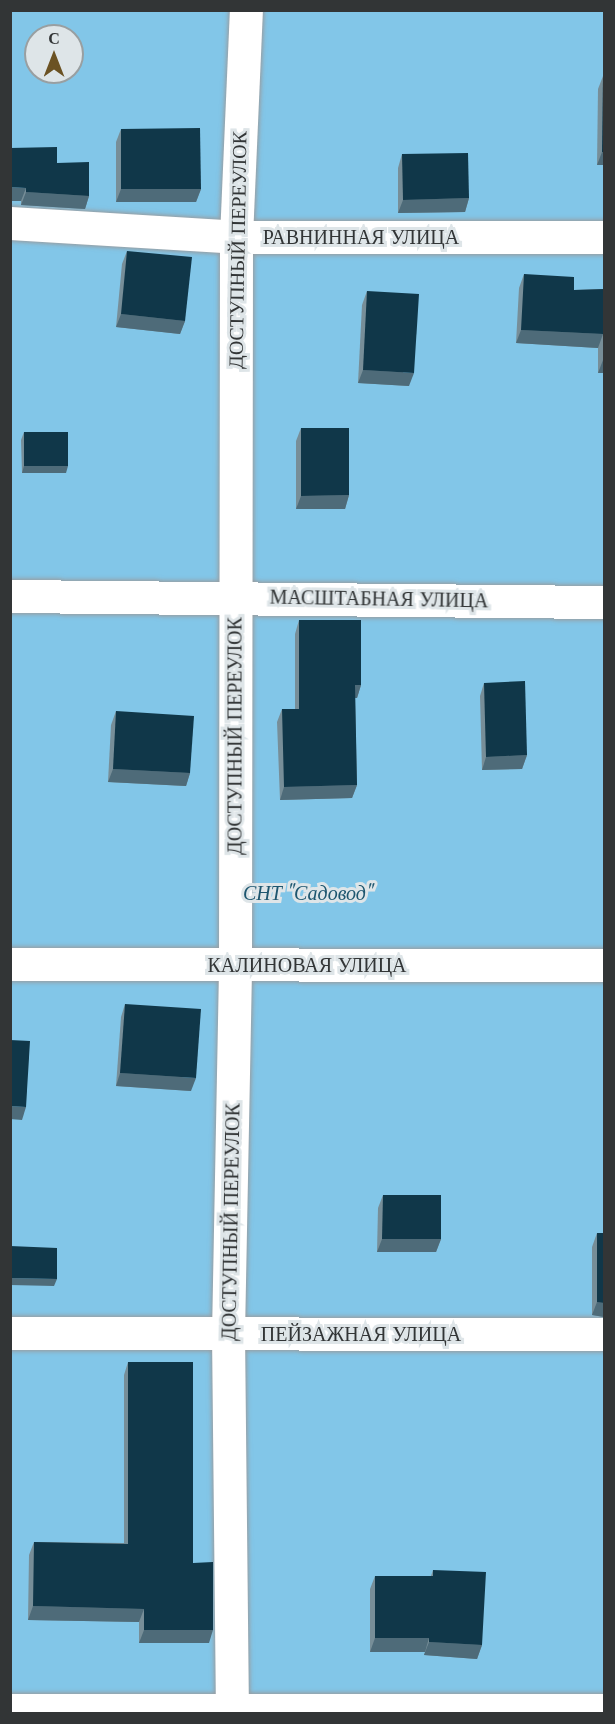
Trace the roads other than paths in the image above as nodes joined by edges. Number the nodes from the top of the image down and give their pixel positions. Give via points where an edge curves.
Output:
1 (246, 10) edge
2 (10, 224) edge
3 (236, 237) junction
4 (604, 237) edge
5 (10, 596) edge
6 (235, 598) junction
7 (604, 602) edge
8 (10, 964) edge
9 (235, 965) junction
10 (604, 965) edge
11 (10, 1333) edge
12 (228, 1334) junction
13 (604, 1334) edge
14 (10, 1710) edge
15 (604, 1710) edge
16 (232, 1712) edge

1 - 3 lane, ДОСТУПНЫЙ ПЕРЕУЛОК
2 - 3 lane, РАВНИННАЯ УЛИЦА
3 - 4 lane, РАВНИННАЯ УЛИЦА
3 - 6 lane, ДОСТУПНЫЙ ПЕРЕУЛОК
5 - 6 lane, МАСШТАБНАЯ УЛИЦА
6 - 7 lane, МАСШТАБНАЯ УЛИЦА
6 - 9 lane, ДОСТУПНЫЙ ПЕРЕУЛОК
8 - 9 lane, КАЛИНОВАЯ УЛИЦА
9 - 10 lane, КАЛИНОВАЯ УЛИЦА
9 - 12 lane, ДОСТУПНЫЙ ПЕРЕУЛОК
11 - 12 lane, ПЕЙЗАЖНАЯ УЛИЦА
12 - 13 lane, ПЕЙЗАЖНАЯ УЛИЦА
12 - 16 lane, ДОСТУПНЫЙ ПЕРЕУЛОК
14 - 16 lane
15 - 16 lane

